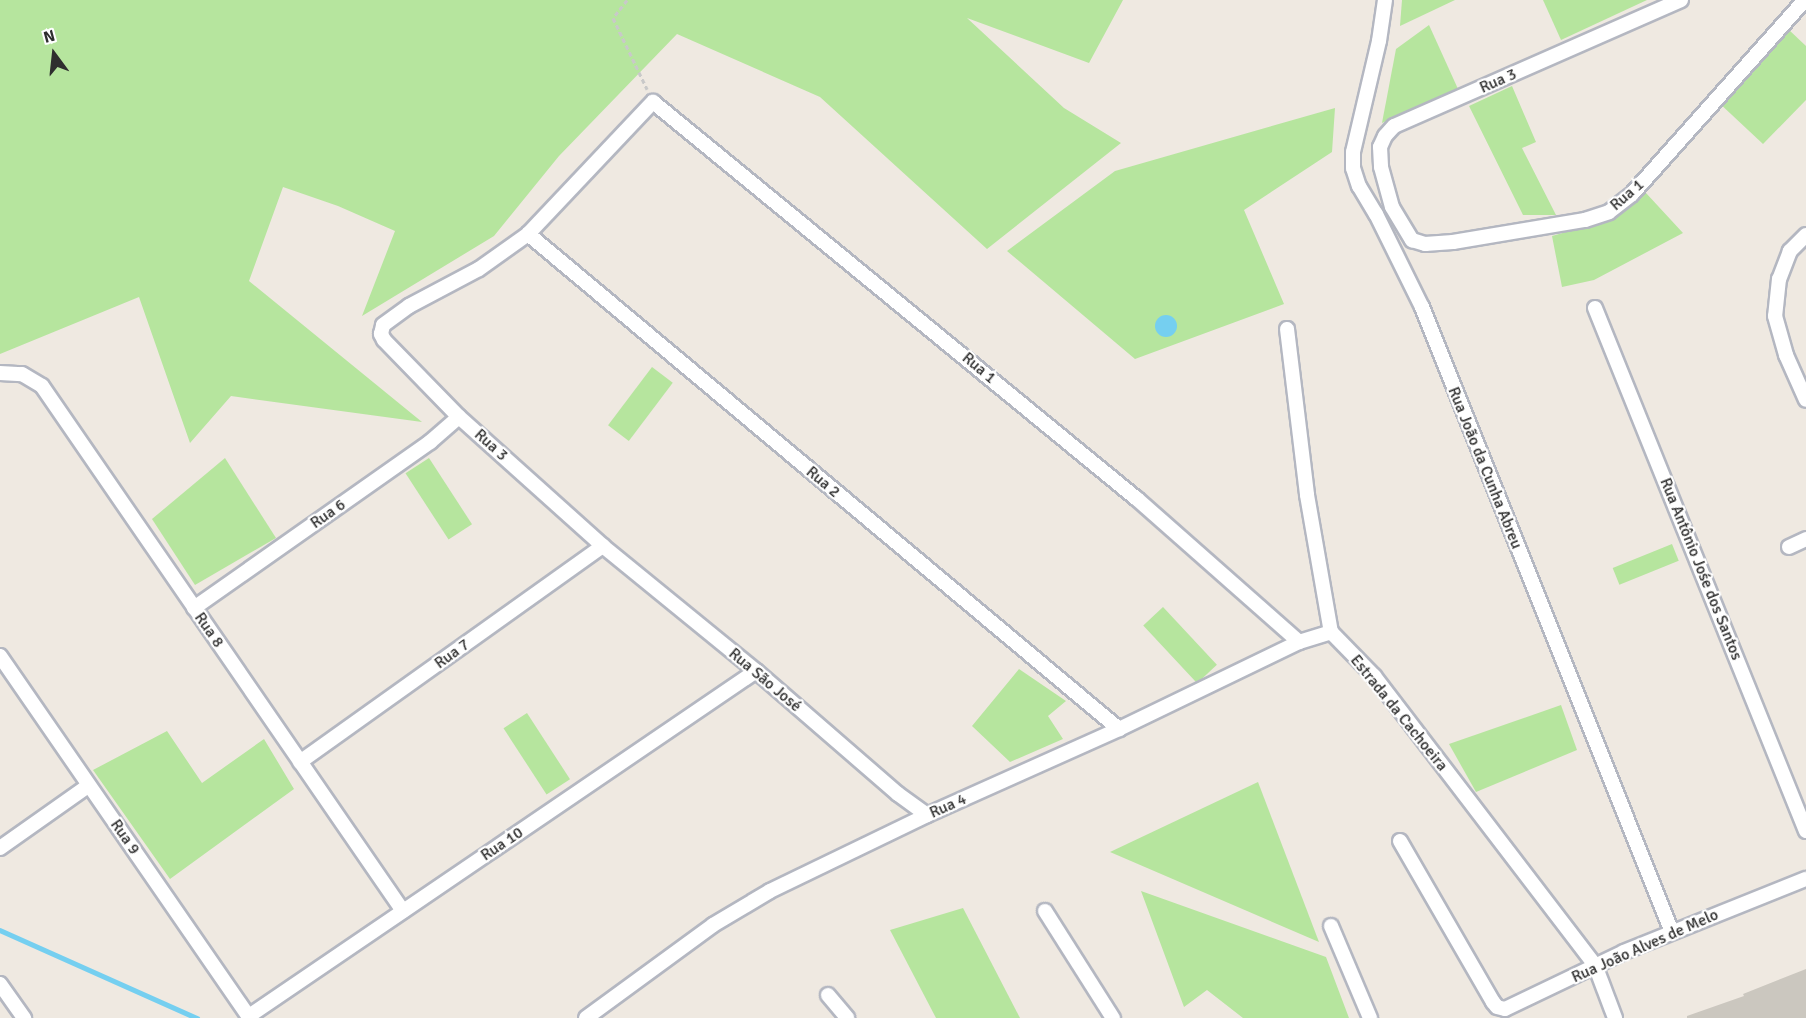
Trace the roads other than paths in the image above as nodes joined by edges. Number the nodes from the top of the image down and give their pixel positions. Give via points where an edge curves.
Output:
1 (1385, 0) edge
2 (1681, 0) edge
3 (1805, 0) edge
4 (1392, 207) junction
5 (1376, 214) junction
6 (528, 234) junction
7 (1806, 235) edge
8 (1595, 308) dead end
9 (1287, 329) dead end
10 (0, 373) edge
11 (1806, 400) edge
12 (459, 417) junction
13 (1806, 539) edge
14 (603, 546) junction
15 (1789, 547) dead end
16 (194, 608) junction
17 (1332, 632) junction
18 (1299, 642) junction
19 (0, 656) edge
20 (756, 671) junction
21 (1119, 729) junction
22 (300, 762) junction
23 (88, 786) junction
24 (927, 815) junction
25 (1806, 831) edge
26 (1400, 841) dead end
27 (0, 849) edge
28 (1806, 879) edge
29 (403, 911) junction
30 (1045, 911) dead end
31 (1330, 926) dead end
32 (1672, 932) junction
33 (1595, 965) junction
34 (0, 984) edge
35 (828, 995) dead end
36 (250, 1017) edge
37 (24, 1018) edge
38 (586, 1018) edge
39 (847, 1018) edge
40 (1113, 1018) edge
41 (1370, 1018) edge
42 (1615, 1018) edge

1 - 5 street, Rua João da Cunha Abreu via 1353,152 1359,186
2 - 4 street, Rua 3 via 1394,126 1380,147
3 - 4 street, Rua 1 via 1632,194 1609,212 1584,220 1425,244 1412,240
4 - 5 street
5 - 32 street, Rua João da Cunha Abreu via 1422,307
6 - 12 street, Rua 3 via 479,269 383,325 384,340
6 - 18 street, Rua 1 via 653,102 1137,499
6 - 21 street, Rua 2
7 - 11 street via 1790,251 1779,279 1775,315 1786,355
8 - 25 street, Rua Antônio Jośe dos Santos
9 - 17 street via 1307,495
10 - 16 street, Rua 8 via 22,374 42,386
12 - 14 street, Rua 3
12 - 16 street, Rua 6 via 430,442
13 - 15 street
14 - 20 street, Rua São José
14 - 22 street, Rua 7
16 - 22 street, Rua 8
17 - 18 street, Rua 4
17 - 33 street, Estrada da Cachoeira via 1374,676
18 - 21 street, Rua 4
19 - 23 street, Rua 9
20 - 24 street, Rua São José
20 - 29 street, Rua 10
21 - 24 street, Rua 4
22 - 29 street, Rua 8
23 - 27 street
23 - 36 street, Rua 9
24 - 38 street, Rua 4 via 770,891 713,925
26 - 33 street, Rua João Alves de Melo via 1497,1007 1505,1009
28 - 32 street, Rua João Alves de Melo
29 - 36 street, Rua 10
30 - 40 street
31 - 41 street
32 - 33 street, Rua João Alves de Melo
33 - 42 street, Estrada da Cachoeira
34 - 37 street
35 - 39 street

